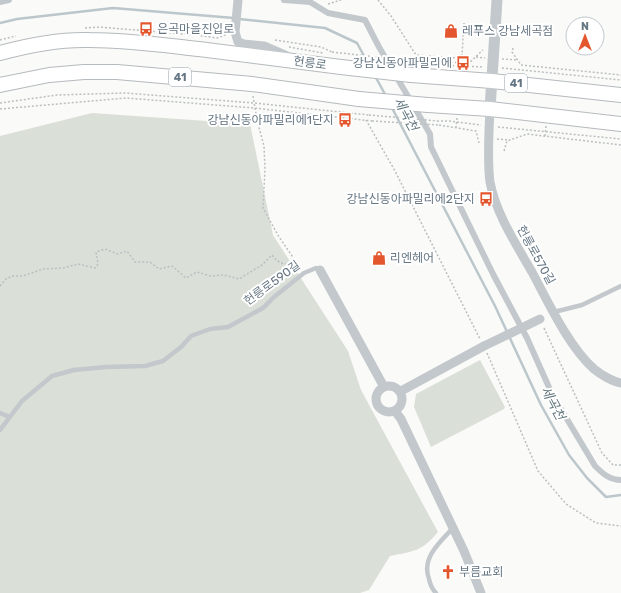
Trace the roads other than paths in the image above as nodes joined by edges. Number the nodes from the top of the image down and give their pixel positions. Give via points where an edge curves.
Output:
1 (9, 0) edge
2 (238, 0) edge
3 (284, 0) edge
4 (497, 0) edge
5 (0, 2) edge
6 (0, 53) edge
7 (298, 61) junction
8 (492, 74) junction
9 (0, 85) edge
10 (621, 95) edge
11 (490, 109) junction
12 (621, 124) edge
13 (320, 270) joint
14 (621, 286) edge
15 (554, 312) junction
16 (621, 383) edge
17 (384, 387) junction
18 (400, 391) junction
19 (395, 411) junction
20 (0, 413) edge
21 (10, 417) junction
22 (0, 430) edge
23 (621, 480) edge
24 (453, 528) junction
25 (436, 593) edge
26 (480, 593) edge

1 - 5 street
2 - 7 street via 235,32 238,42 264,46
3 - 23 street via 310,2 328,13 365,20 430,134 431,147 527,338 552,394 595,466 613,480
4 - 8 street
6 - 7 main road, 헌릉로 / 41 via 55,42 89,40 158,44
7 - 8 main road, 헌릉로 / 41, bridge via 411,75
8 - 10 main road, 헌릉로 / 41
8 - 11 street
9 - 11 main road, 41, bridge via 84,72 117,72 252,84 359,99
11 - 12 main road, 41
11 - 15 street, 헌릉로570길 via 490,182 500,215
13 - 17 street, 헌릉로590길
13 - 21 lane, 헌릉로590길 via 316,268 304,273 263,308 228,328 210,329 191,336 163,361 145,366 74,370 52,376 22,401
14 - 15 lane via 582,305
15 - 16 street, 헌릉로570길 via 577,349 595,370
15 - 18 street, bridge
17 - 18 street via 392,386
17 - 19 street via 377,393 377,404 383,411
18 - 19 street via 403,401
19 - 24 street
20 - 21 lane
21 - 22 lane, 헌릉로590길
24 - 25 lane via 429,556 426,573 432,590
24 - 26 street

